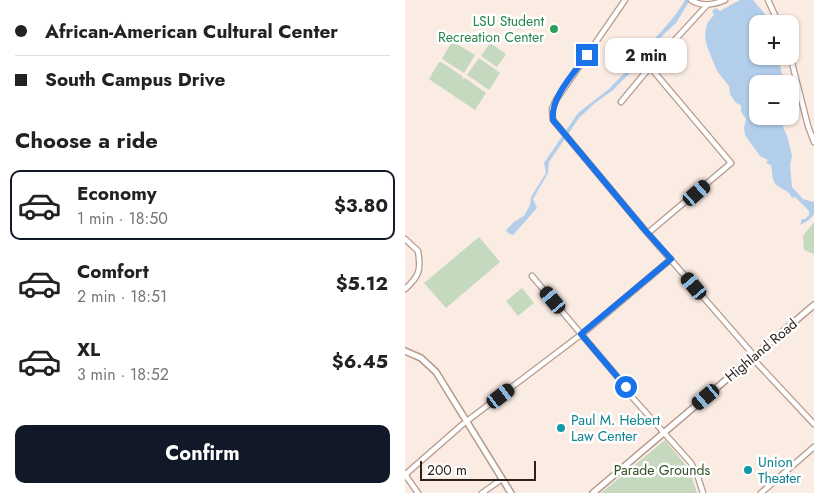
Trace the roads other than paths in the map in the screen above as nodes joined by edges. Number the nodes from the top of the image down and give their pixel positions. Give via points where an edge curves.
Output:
1 (625, 0) edge
2 (725, 0) edge
3 (768, 0) edge
4 (693, 1) edge
5 (707, 5) junction
6 (775, 15) edge
7 (793, 65) edge
8 (650, 67) junction
9 (621, 102) dead end
10 (814, 142) edge
11 (648, 233) junction
12 (405, 240) edge
13 (671, 259) junction
14 (532, 276) dead end
15 (405, 289) edge
16 (814, 305) edge
17 (581, 334) junction
18 (405, 351) edge
19 (753, 357) junction
20 (465, 423) junction
21 (814, 424) edge
22 (665, 432) junction
23 (814, 448) edge
24 (406, 476) edge
25 (502, 478) junction
26 (418, 493) edge
27 (482, 493) edge
28 (511, 493) edge
29 (593, 493) edge
30 (703, 493) edge
31 (761, 493) edge

1 - 11 street via 556,100 552,114 558,127
2 - 5 street
3 - 6 street
4 - 5 street
5 - 8 street
7 - 10 street
8 - 9 street
8 - 11 street via 731,163
11 - 13 street
12 - 15 street via 418,251 421,267 414,281
13 - 17 street
13 - 19 street
14 - 17 street
16 - 19 street, Highland Road
17 - 20 street
17 - 22 street via 632,398
18 - 20 street via 421,358 436,372
19 - 21 street
19 - 22 street, Highland Road
20 - 24 street
20 - 25 street
22 - 29 street, Highland Road
22 - 30 street via 694,467
23 - 31 street
24 - 26 street
25 - 27 street
25 - 28 street

